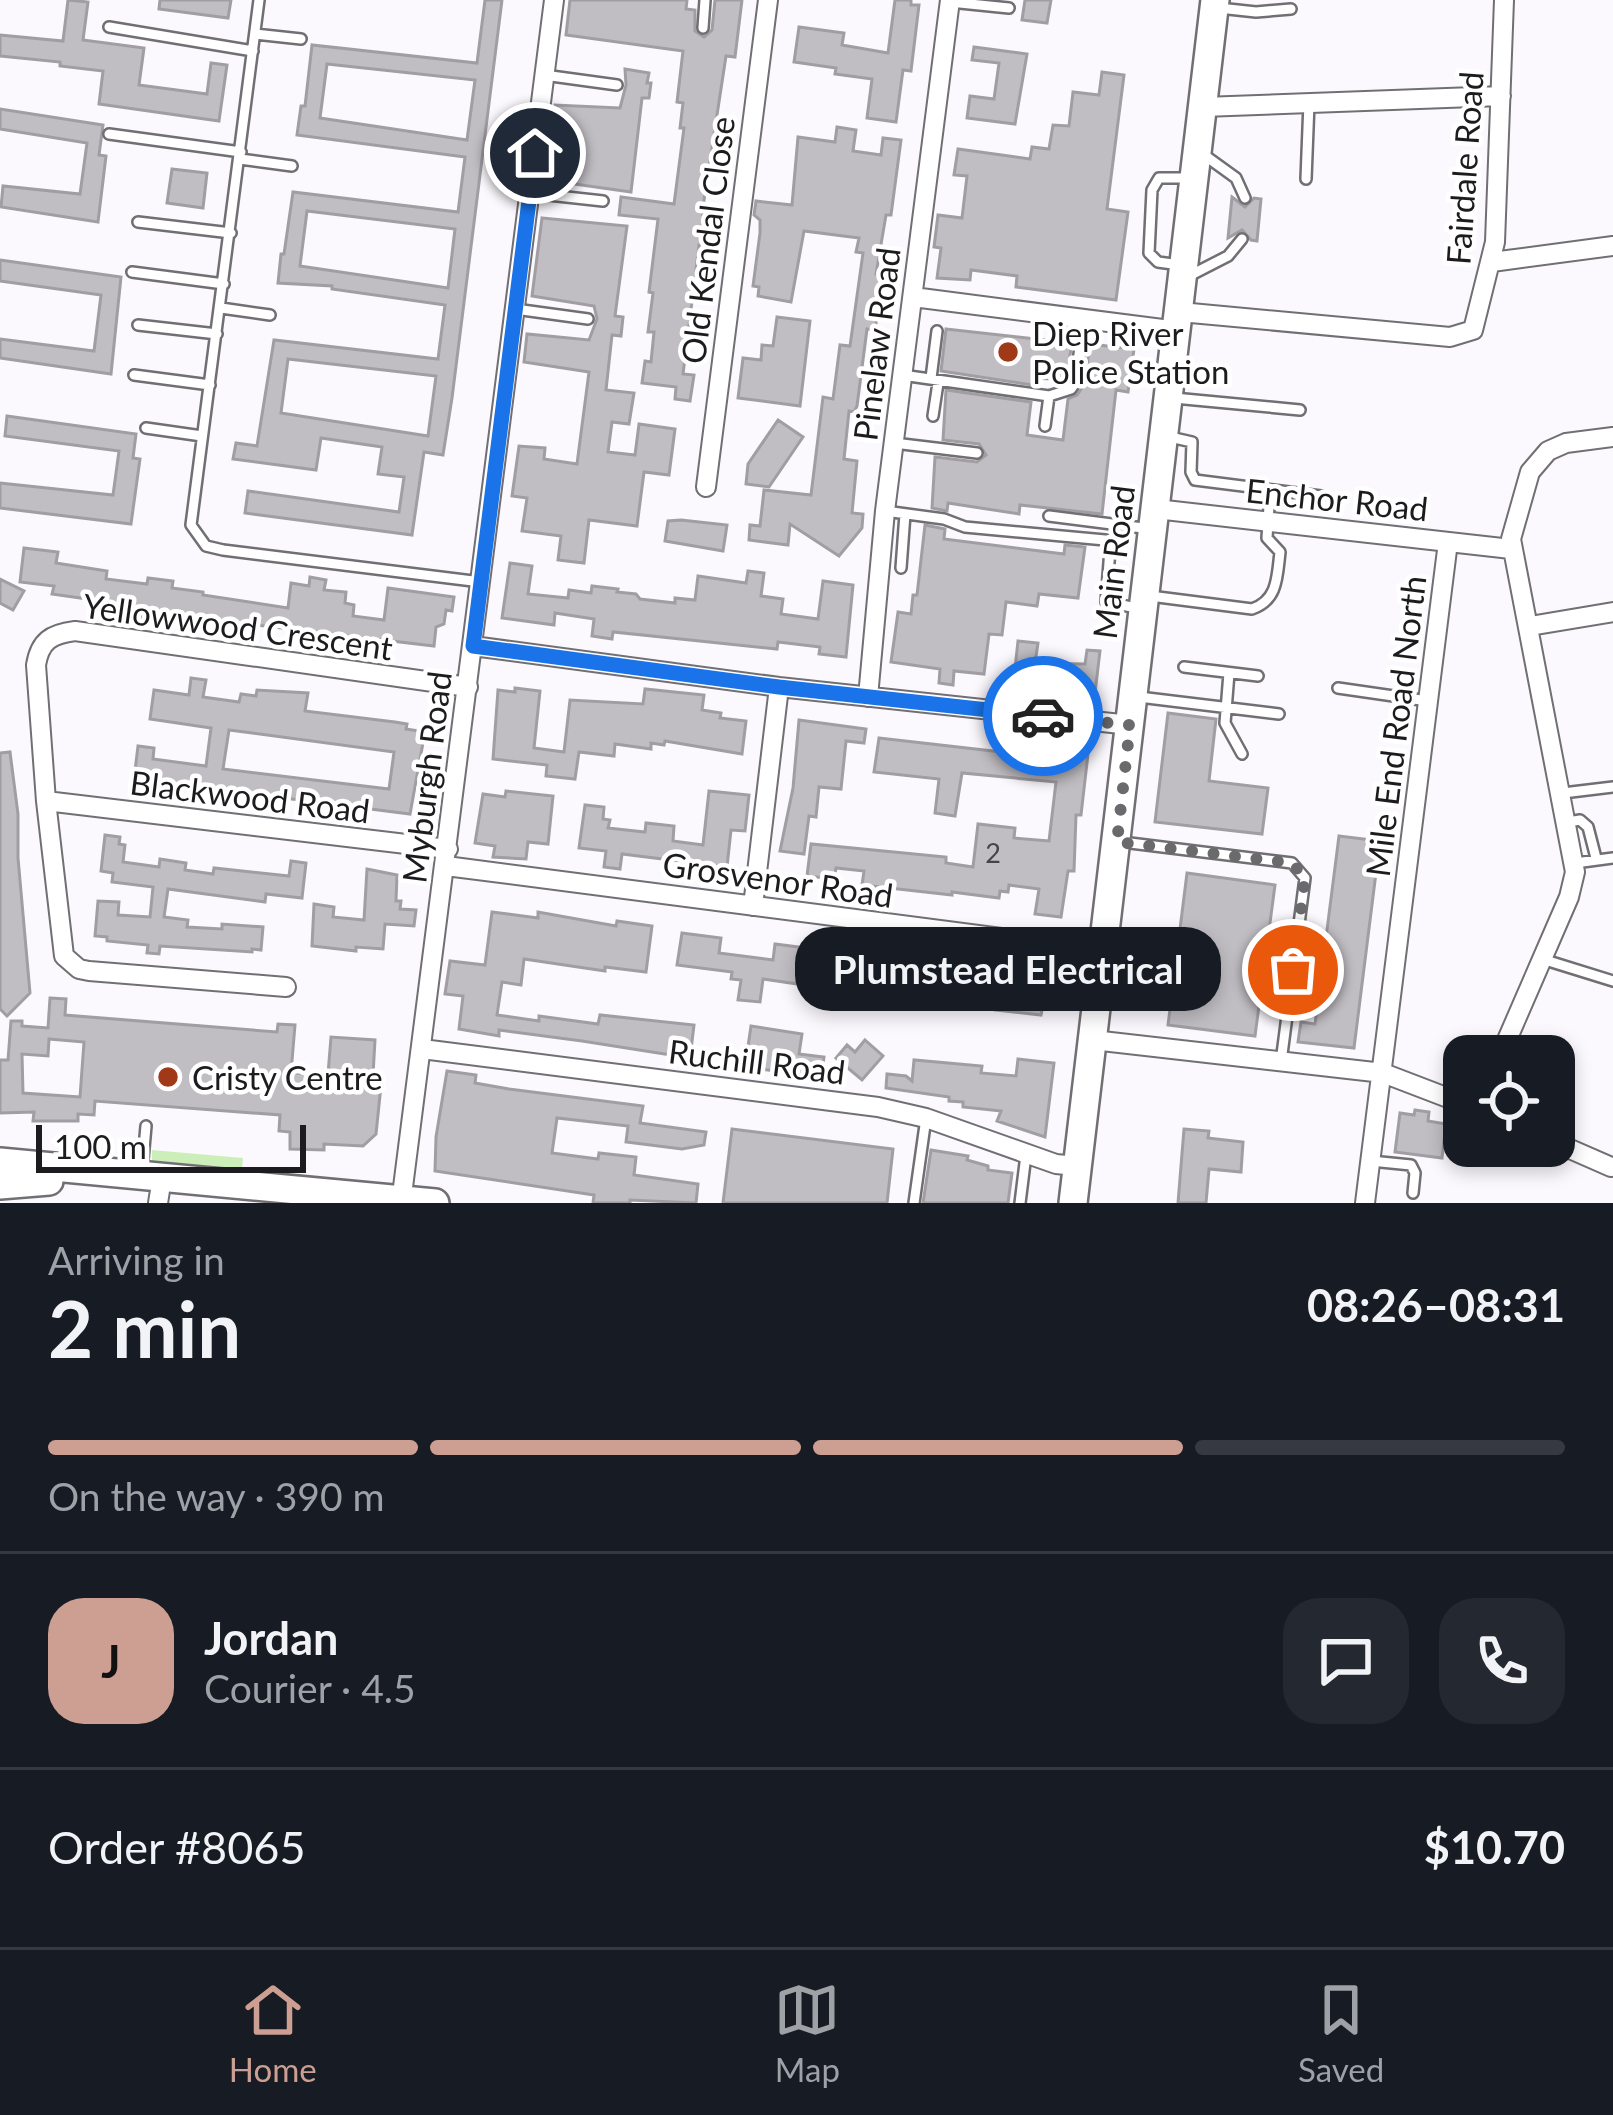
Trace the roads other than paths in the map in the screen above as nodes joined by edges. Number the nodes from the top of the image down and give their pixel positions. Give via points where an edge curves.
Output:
1 (259, 0) edge
2 (554, 0) edge
3 (705, 0) edge
4 (768, 0) edge
5 (1504, 0) edge
6 (950, 1) edge
7 (1214, 4) edge
8 (1009, 8) dead end
9 (1291, 9) dead end
10 (109, 27) dead end
11 (703, 28) dead end
12 (255, 34) junction
13 (301, 39) dead end
14 (253, 51) junction
15 (544, 75) junction
16 (616, 85) dead end
17 (1501, 96) junction
18 (1309, 103) junction
19 (1203, 106) junction
20 (109, 134) dead end
21 (241, 156) junction
22 (1196, 164) junction
23 (292, 166) dead end
24 (1306, 179) dead end
25 (530, 193) junction
26 (1245, 198) dead end
27 (604, 201) dead end
28 (138, 222) dead end
29 (230, 233) junction
30 (1242, 239) dead end
31 (1613, 246) edge
32 (1492, 262) junction
33 (132, 272) dead end
34 (1185, 272) junction
35 (224, 284) junction
36 (913, 296) junction
37 (221, 308) junction
38 (515, 309) junction
39 (270, 315) dead end
40 (588, 319) dead end
41 (1084, 319) junction
42 (1179, 322) junction
43 (137, 325) dead end
44 (937, 331) dead end
45 (218, 334) junction
46 (134, 375) dead end
47 (902, 375) junction
48 (934, 380) junction
49 (210, 385) junction
50 (1049, 396) junction
51 (1169, 397) junction
52 (1300, 410) dead end
53 (933, 416) dead end
54 (1045, 426) dead end
55 (146, 428) dead end
56 (202, 436) junction
57 (1165, 437) junction
58 (1613, 437) edge
59 (894, 443) junction
60 (977, 452) dead end
61 (706, 488) dead end
62 (1270, 490) junction
63 (1321, 496) dead end
64 (896, 512) junction
65 (1049, 516) dead end
66 (1154, 519) junction
67 (1268, 521) junction
68 (1448, 542) junction
69 (1510, 549) junction
70 (901, 568) dead end
71 (481, 582) junction
72 (1144, 603) junction
73 (1613, 613) edge
74 (1530, 626) junction
75 (473, 646) junction
76 (1184, 668) dead end
77 (1229, 673) junction
78 (1258, 676) dead end
79 (468, 687) junction
80 (779, 687) junction
81 (1338, 688) dead end
82 (1134, 696) junction
83 (868, 697) junction
84 (1429, 701) junction
85 (1226, 708) junction
86 (1279, 714) dead end
87 (1130, 725) junction
88 (1242, 754) dead end
89 (1613, 787) edge
90 (1562, 793) junction
91 (46, 801) junction
92 (1568, 822) junction
93 (1117, 842) junction
94 (447, 857) junction
95 (1596, 858) junction
96 (1613, 858) edge
97 (1575, 862) junction
98 (753, 906) junction
99 (1103, 951) junction
100 (1543, 959) junction
101 (1613, 981) edge
102 (286, 987) dead end
103 (1509, 1035) edge
104 (1093, 1040) junction
105 (422, 1049) junction
106 (1281, 1062) junction
107 (1382, 1073) junction
108 (1443, 1096) edge
109 (926, 1118) junction
110 (146, 1126) dead end
111 (1575, 1151) edge
112 (1026, 1154) junction
113 (1371, 1161) junction
114 (0, 1162) edge
115 (1077, 1166) junction
116 (1611, 1167) edge
117 (147, 1183) edge
118 (0, 1185) edge
119 (1413, 1192) dead end
120 (275, 1195) edge
121 (401, 1201) edge
122 (436, 1203) edge
123 (914, 1203) edge
124 (1020, 1203) edge
125 (1073, 1203) edge
126 (1366, 1203) edge

1 - 12 lane
2 - 15 street, Myburgh Road
3 - 11 lane
4 - 61 street, Old Kendal Close
5 - 17 street, Fairdale Road
6 - 8 lane
6 - 36 street, Pinelaw Road
7 - 9 lane
7 - 19 main road, Main Road
10 - 14 lane
12 - 13 lane
12 - 14 lane
14 - 21 lane
15 - 16 lane
15 - 25 street, Myburgh Road
17 - 18 street
17 - 32 street, Fairdale Road
18 - 19 street
18 - 24 lane
19 - 22 main road, Main Road
20 - 21 lane
21 - 23 lane
21 - 29 lane
22 - 26 lane via 1236,178
22 - 34 main road, Main Road
22 - 34 lane via 1159,178 1152,190 1149,253
25 - 27 lane
25 - 38 street, Myburgh Road
28 - 29 lane
29 - 35 lane
30 - 34 lane via 1228,256
31 - 32 street
32 - 42 street, Fairdale Road via 1476,325 1459,337
33 - 35 lane
34 - 42 main road, Main Road
35 - 37 lane
36 - 41 street, Fairdale Road
36 - 47 street, Pinelaw Road
37 - 39 lane
37 - 45 lane
38 - 40 lane
38 - 71 street, Myburgh Road
41 - 42 street, Fairdale Road
41 - 50 lane via 1075,387
42 - 51 main road, Main Road
43 - 45 lane
44 - 48 lane
45 - 49 lane
46 - 49 lane
47 - 48 lane
47 - 59 street, Pinelaw Road
48 - 50 lane
48 - 53 lane
49 - 56 lane
50 - 54 lane
51 - 52 lane
51 - 57 main road, Main Road
55 - 56 lane
56 - 71 lane via 191,525 206,545
57 - 62 lane via 1192,442 1195,480
57 - 66 main road, Main Road
58 - 69 street via 1556,445 1535,464
59 - 60 lane
59 - 64 street, Pinelaw Road
62 - 63 lane
62 - 67 lane
64 - 70 lane
64 - 72 lane via 1105,540 1106,602
64 - 83 street, Pinelaw Road
65 - 66 lane
66 - 67 street, Enchor Road
66 - 72 main road, Main Road
67 - 68 street, Enchor Road
67 - 72 lane via 1267,538 1280,549 1267,602 1252,609
68 - 69 street, Enchor Road
68 - 84 street, Mile End Road North
69 - 74 street
71 - 75 street, Myburgh Road
72 - 82 main road, Main Road
73 - 74 street
74 - 90 street
75 - 79 street, Myburgh Road
75 - 80 street
76 - 77 lane
77 - 78 lane
77 - 85 lane
79 - 91 street, Yellowwood Crescent via 59,633 39,649 37,665
79 - 94 street, Myburgh Road
80 - 83 street
80 - 98 street
81 - 84 lane
82 - 85 lane
82 - 87 main road, Main Road
83 - 87 street
84 - 107 street, Mile End Road North
85 - 86 lane
85 - 88 lane via 1226,728
87 - 93 main road, Main Road
89 - 90 lane
90 - 92 street
91 - 94 street, Blackwood Road
91 - 102 street, Yellowwood Crescent via 60,945 70,964
92 - 95 lane via 1588,827
92 - 97 street
93 - 99 main road, Main Road
93 - 106 lane via 1300,869
94 - 98 street, Grosvenor Road
94 - 105 street, Myburgh Road
95 - 96 lane
95 - 97 lane
97 - 100 street
98 - 99 street, Grosvenor Road
99 - 104 main road, Main Road
100 - 101 lane
100 - 103 street
104 - 106 street
104 - 115 main road, Main Road
105 - 109 street, Ruchill Road
105 - 121 street, Myburgh Road
106 - 107 street
107 - 108 street
107 - 113 street, Mile End Road North
109 - 112 street, Ruchill Road
109 - 123 lane
110 - 117 lane
111 - 116 street
112 - 115 street, Ruchill Road
112 - 124 lane
113 - 119 lane via 1411,1166
113 - 126 street, Mile End Road North
114 - 117 main road
115 - 125 main road, Main Road
117 - 118 main road
117 - 120 main road
120 - 121 main road
121 - 122 main road

